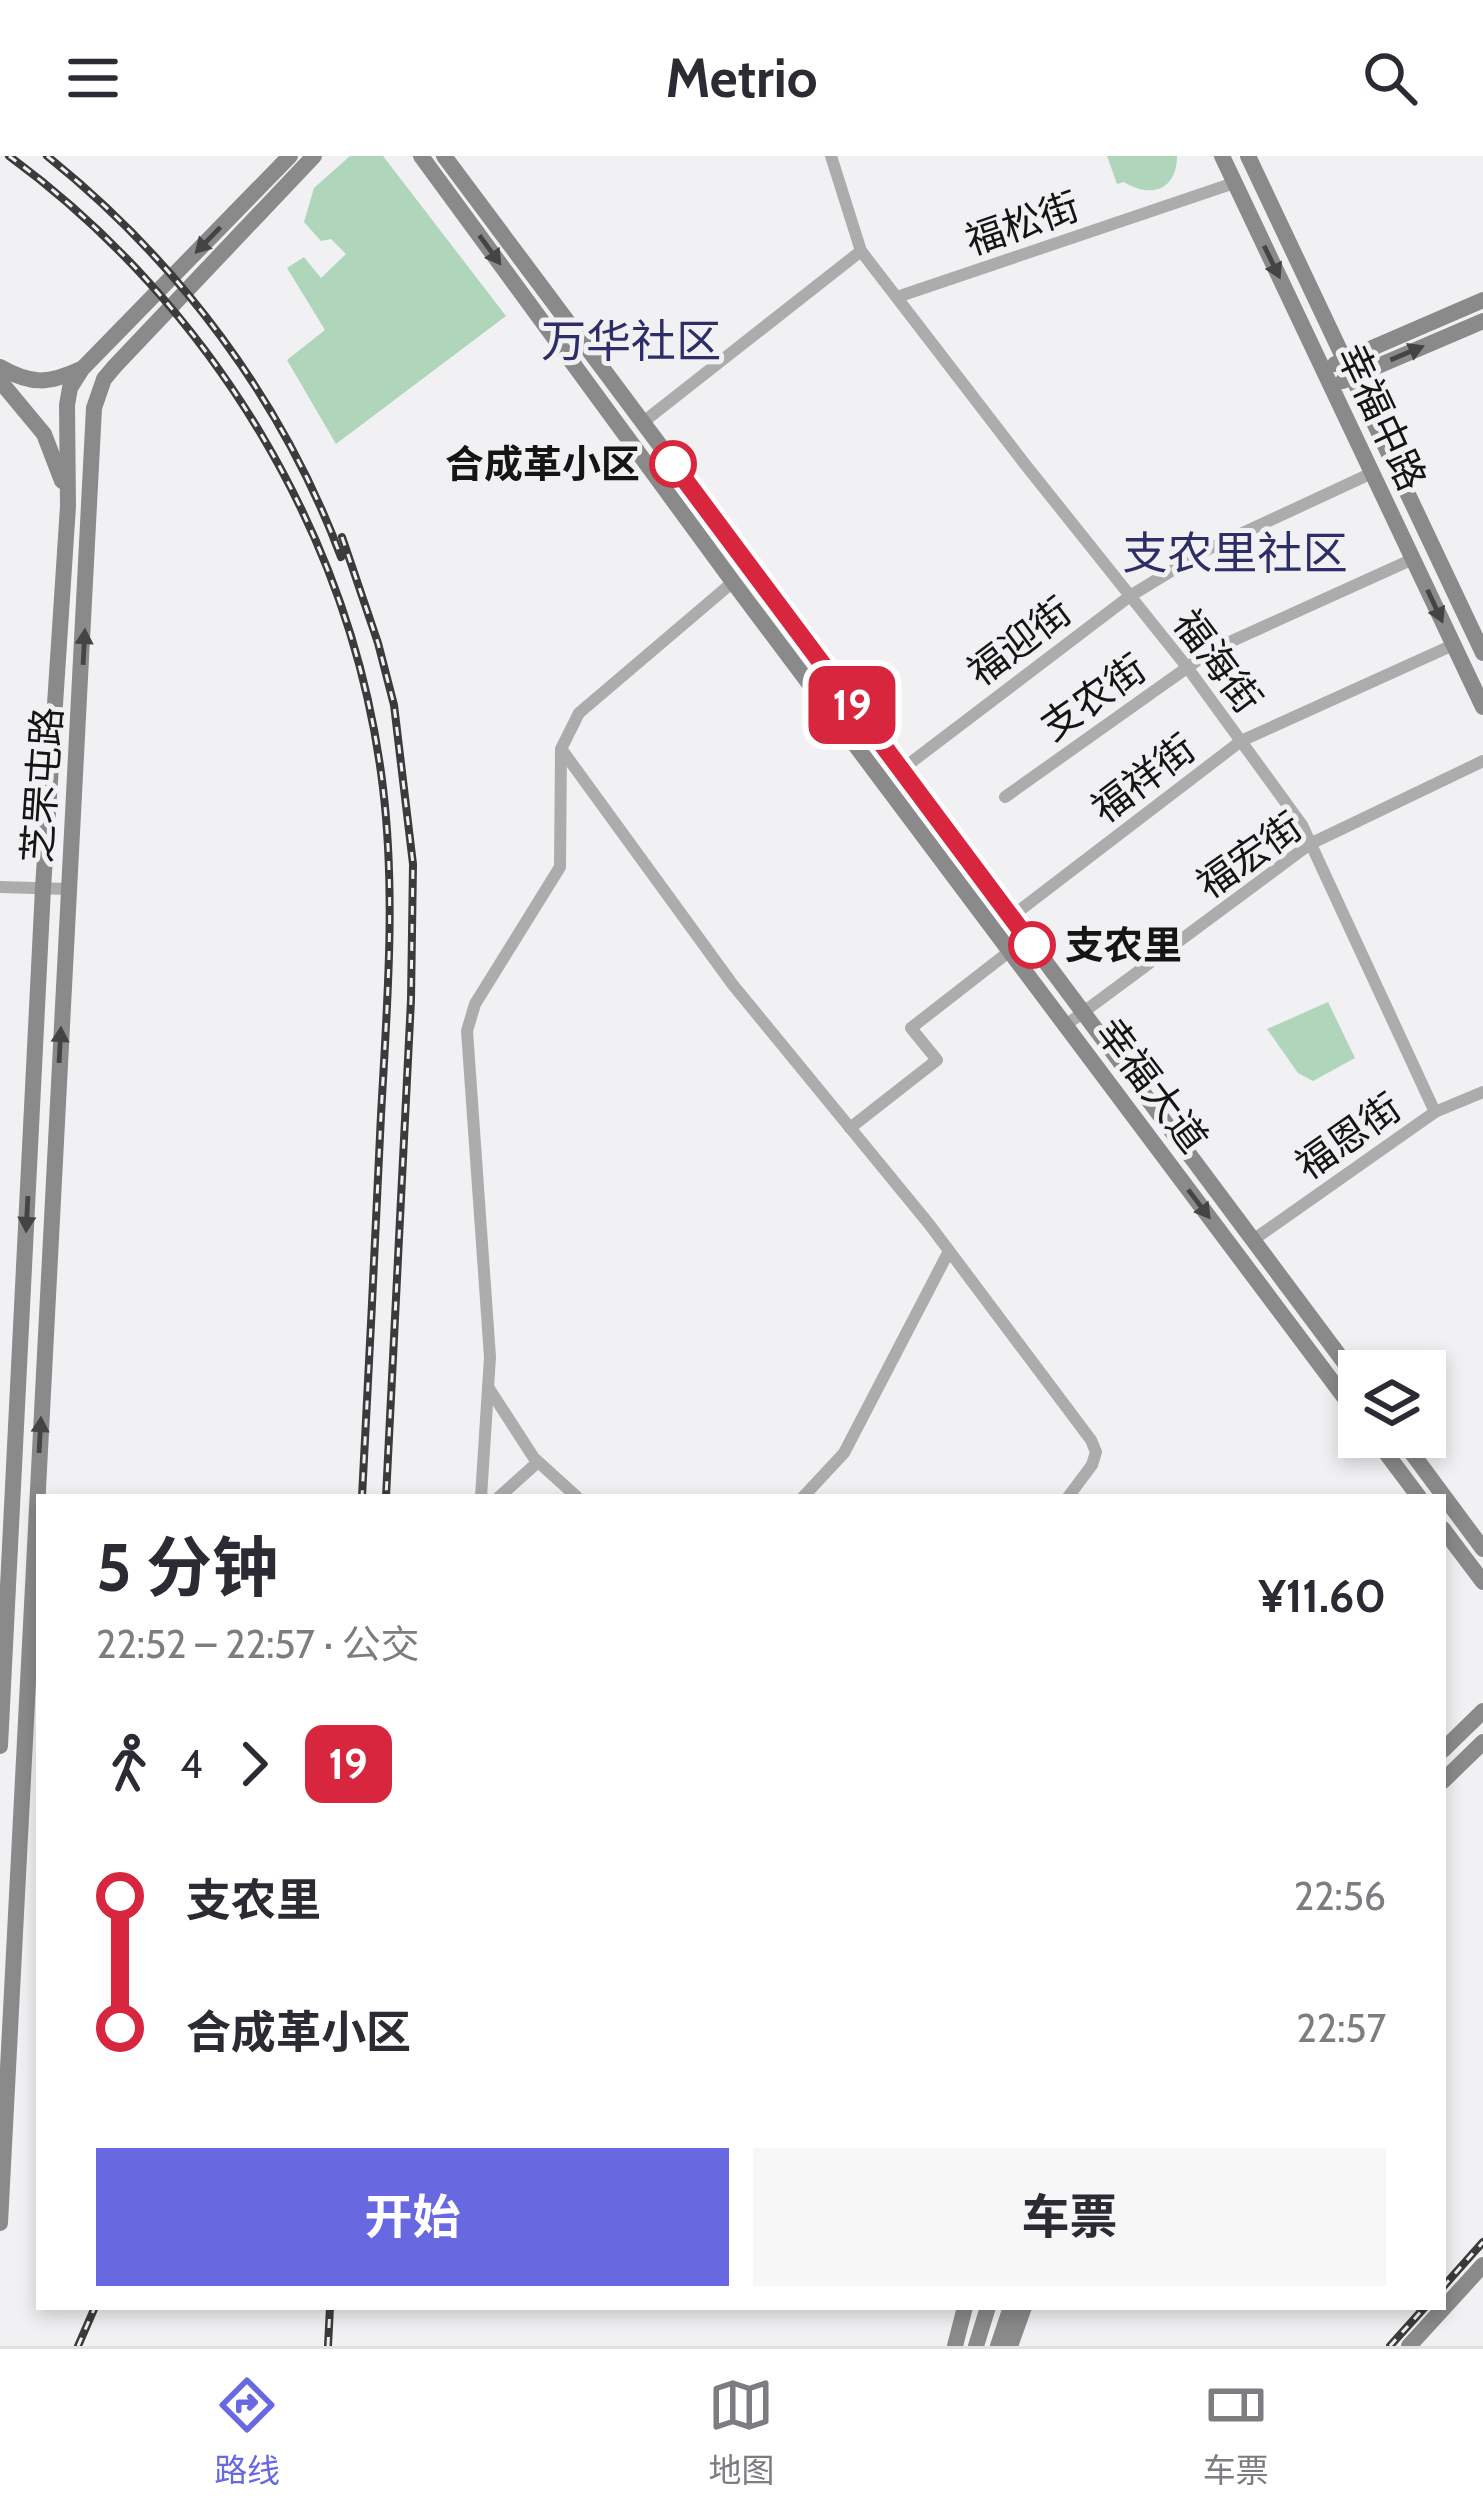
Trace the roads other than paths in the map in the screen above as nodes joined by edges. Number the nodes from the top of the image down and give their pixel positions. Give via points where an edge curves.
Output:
1 (290, 156) edge
2 (314, 156) edge
3 (421, 156) edge
4 (444, 156) edge
5 (831, 156) edge
6 (1222, 156) edge
7 (1248, 156) edge
8 (1234, 183) junction
9 (861, 251) junction
10 (896, 297) junction
11 (1483, 300) edge
12 (1483, 321) edge
13 (0, 367) edge
14 (1348, 368) junction
15 (82, 369) junction
16 (1327, 377) junction
17 (0, 381) edge
18 (642, 423) junction
19 (1372, 473) junction
20 (68, 506) junction
21 (1413, 559) junction
22 (733, 582) junction
23 (1130, 596) junction
24 (1454, 645) junction
25 (1483, 653) edge
26 (1187, 667) junction
27 (1483, 707) edge
28 (1241, 741) junction
29 (561, 749) junction
30 (1483, 761) edge
31 (901, 770) junction
32 (1005, 797) dead end
33 (1310, 844) junction
34 (0, 886) edge
35 (43, 888) junction
36 (68, 889) junction
37 (1011, 917) junction
38 (1010, 951) junction
39 (1083, 1013) junction
40 (1066, 1025) junction
41 (1483, 1092) edge
42 (1435, 1112) junction
43 (850, 1127) junction
44 (1252, 1240) junction
45 (949, 1251) junction
46 (1338, 1354) edge
47 (488, 1387) junction
48 (1338, 1389) edge
49 (1390, 1458) edge
50 (1416, 1458) edge
51 (538, 1462) junction
52 (37, 1494) edge
53 (481, 1494) edge
54 (502, 1494) edge
55 (574, 1494) edge
56 (805, 1494) edge
57 (1070, 1494) edge
58 (1417, 1494) edge
59 (1442, 1494) edge
60 (1446, 1499) edge
61 (36, 1517) edge
62 (1446, 1533) edge
63 (1483, 1549) edge
64 (1483, 1582) edge
65 (1483, 1711) edge
66 (1483, 1742) edge
67 (0, 1746) edge
68 (1446, 1747) edge
69 (1446, 1778) edge
70 (0, 2223) edge
71 (1483, 2265) edge
72 (1446, 2305) edge
73 (964, 2310) edge
74 (987, 2310) edge
75 (1010, 2310) edge
76 (1023, 2310) edge
77 (1441, 2310) edge
78 (955, 2346) edge
79 (976, 2346) edge
80 (998, 2346) edge
81 (1010, 2346) edge
82 (1408, 2346) edge

1 -> 15 main road
36 -> 2 main road, 芝罘屯路 via 98,392
3 -> 22 main road, 幸福大道
4 - 18 main road, 幸福大道
5 - 9 street, 福海街
6 - 8 main road, 幸福中路
7 - 14 main road, 幸福中路
8 - 10 street, 福松街
8 -> 16 main road, 幸福中路
9 - 10 street, 福海街
9 - 18 street
10 - 23 street, 福海街
11 - 14 main road
14 -> 12 main road
13 - 15 main road via 41,383
14 - 16 main road
14 - 25 main road, 幸福中路
15 - 20 main road, 芝罘屯路 via 68,397
16 - 19 main road, 幸福中路
17 - 20 main road via 51,447
18 - 31 main road, 幸福大道
19 - 21 main road, 幸福中路
19 - 23 street, 福迎街 via 1204,551
20 - 35 main road, 芝罘屯路
21 -> 24 main road, 幸福中路
21 - 26 street, 支农街
22 - 29 street via 578,713
22 - 38 main road, 幸福大道
23 - 26 street, 福海街
23 - 31 street, 福迎街
24 - 27 main road, 幸福中路
24 - 28 street, 福祥街
26 - 28 street, 福海街
26 - 32 street, 支农街
28 - 33 street, 福海街
28 - 37 street, 福祥街
29 - 43 street via 733,985
29 - 47 street via 560,867 475,1004 467,1031
30 - 33 street, 福宏街
31 - 37 main road, 幸福大道
33 - 39 street, 福宏街
33 - 42 street, 福海街
34 - 35 street
35 - 36 street
35 -> 67 main road, 芝罘屯路
52 -> 36 main road, 芝罘屯路
37 - 39 main road, 幸福大道
38 - 40 main road, 幸福大道
38 - 43 street via 911,1028 937,1060
39 - 40 street, 福宏街
39 - 44 main road, 幸福大道
40 -> 48 main road, 幸福大道
41 - 42 street, 福恩街
42 - 44 street, 福恩街
43 - 45 street
44 - 46 main road, 幸福大道
45 - 56 street via 844,1453
45 - 57 street via 1091,1440 1092,1465
47 - 51 street
47 - 53 street
49 - 58 main road
50 - 59 main road
51 - 54 street
51 - 55 street
60 - 63 main road
70 -> 61 main road, 芝罘屯路
62 - 64 main road
65 - 68 main road
66 - 69 main road
71 - 72 main road
73 - 78 main road
74 - 79 main road
75 - 80 main road
76 - 81 main road
77 - 82 main road

